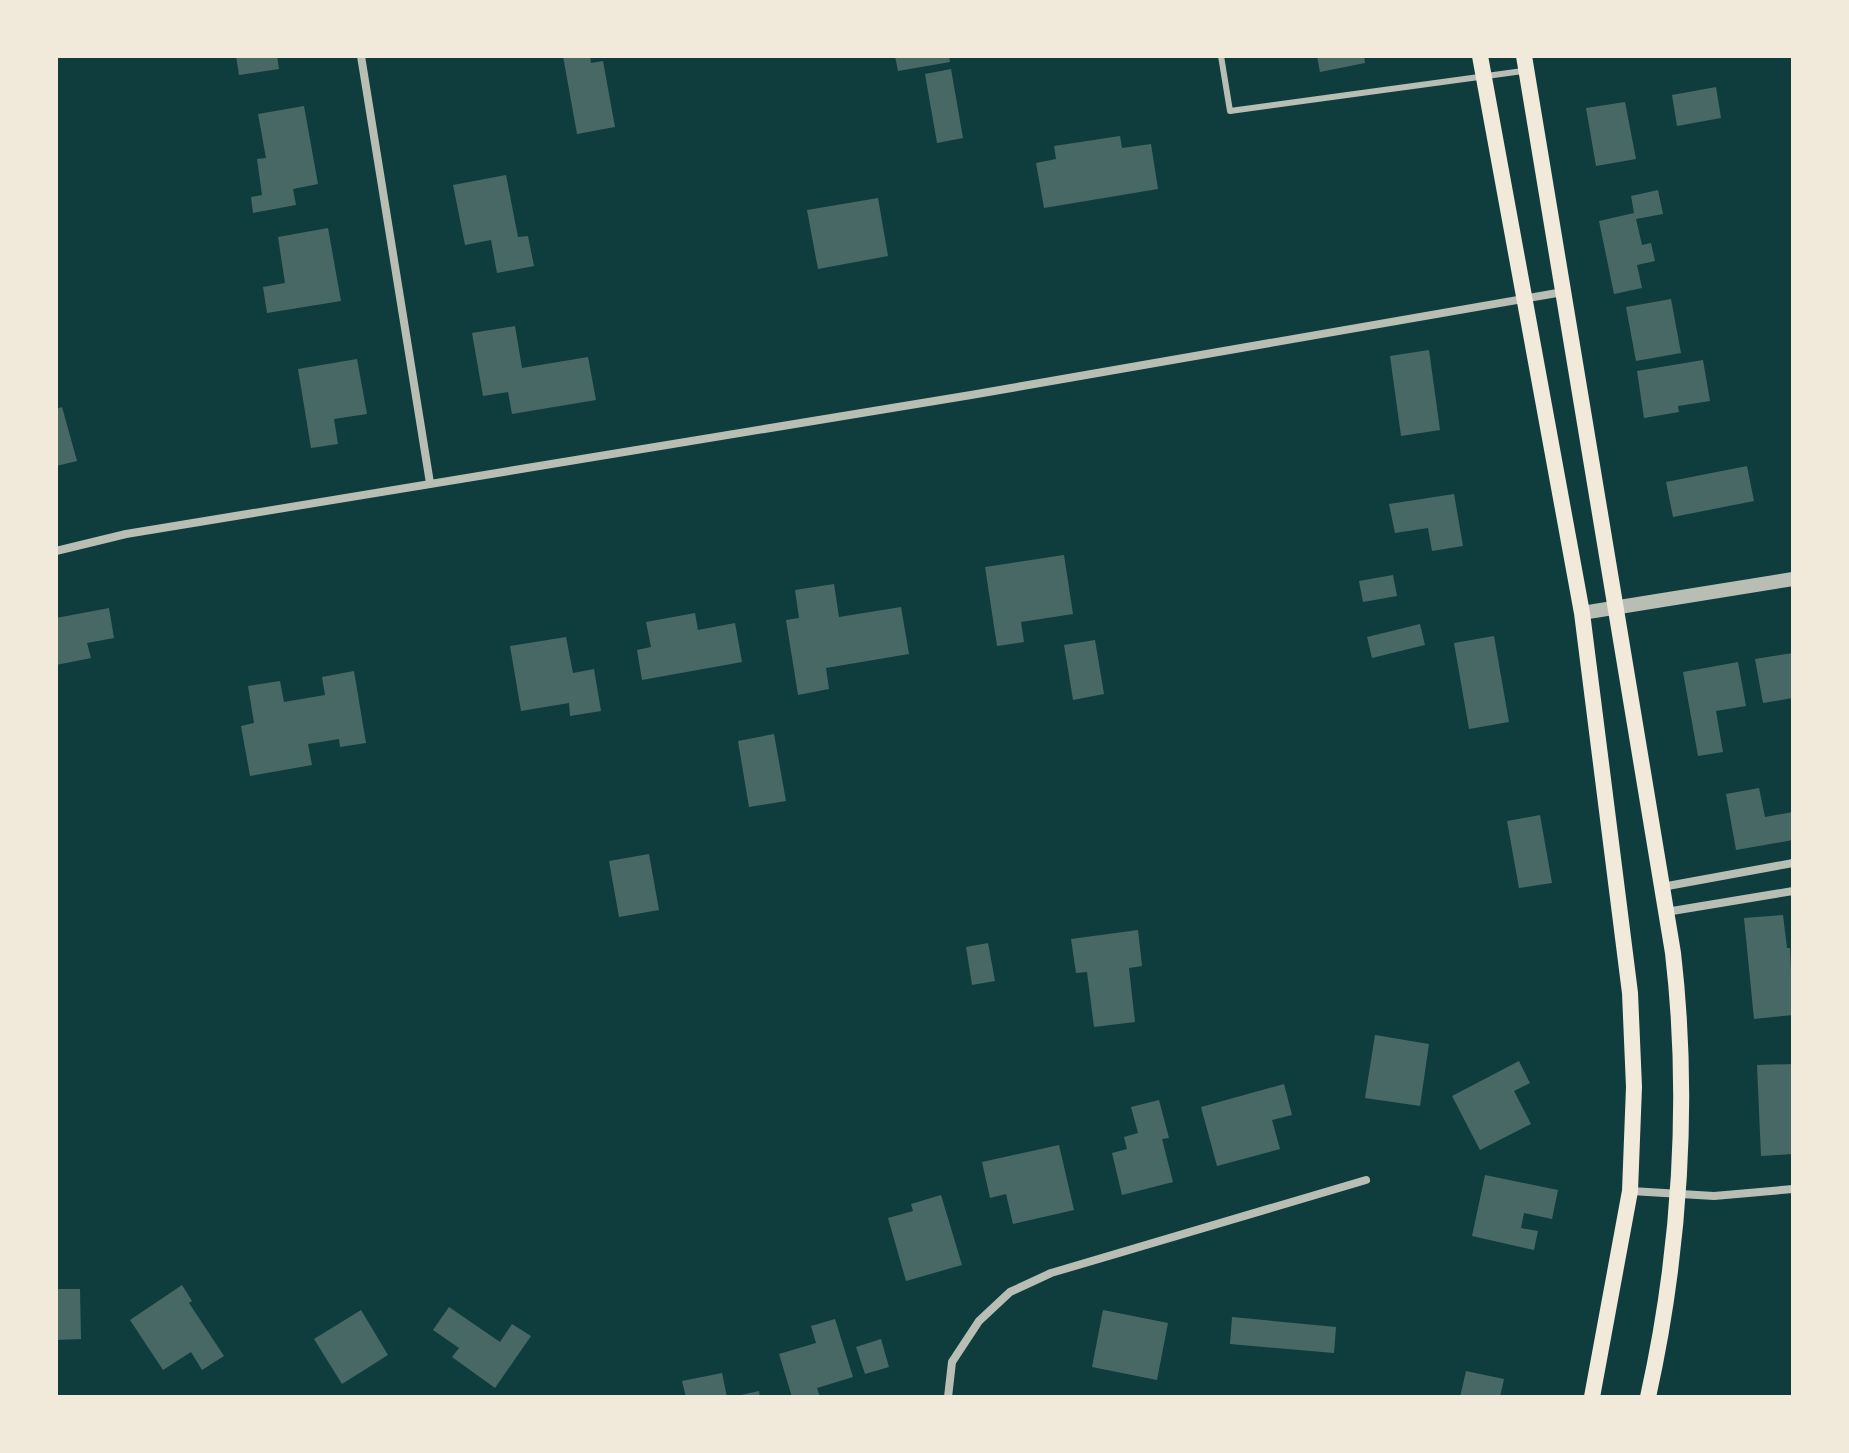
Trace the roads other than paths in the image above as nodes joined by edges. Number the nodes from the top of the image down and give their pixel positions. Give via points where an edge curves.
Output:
1 (361, 56) edge
2 (1221, 56) edge
3 (1480, 56) edge
4 (1526, 63) edge
5 (1483, 76) junction
6 (1563, 292) junction
7 (1523, 299) junction
8 (430, 483) junction
9 (56, 551) edge
10 (1793, 579) edge
11 (1616, 607) junction
12 (1582, 613) junction
13 (1793, 863) edge
14 (1662, 887) junction
15 (1793, 891) edge
16 (1666, 912) junction
17 (1366, 1180) dead end
18 (1793, 1189) edge
19 (1630, 1191) junction
20 (1678, 1194) junction
21 (948, 1397) edge
22 (1592, 1397) edge
23 (1648, 1397) edge

1 - 8 street
2 - 5 lane via 1230,111
3 - 5 main road
4 - 5 lane
4 - 6 main road
5 - 7 main road
6 - 7 street
6 - 11 main road
7 - 8 street
7 - 12 main road
8 - 9 street via 126,534
10 - 11 street
11 - 12 street
11 - 14 main road
12 - 19 main road via 1630,993
13 - 14 street
14 - 16 main road
15 - 16 street
16 - 20 main road via 1680,1011
17 - 21 street via 1051,1273 1010,1292 979,1321 952,1362
18 - 20 street
19 - 20 street
19 - 22 main road
20 - 23 main road

